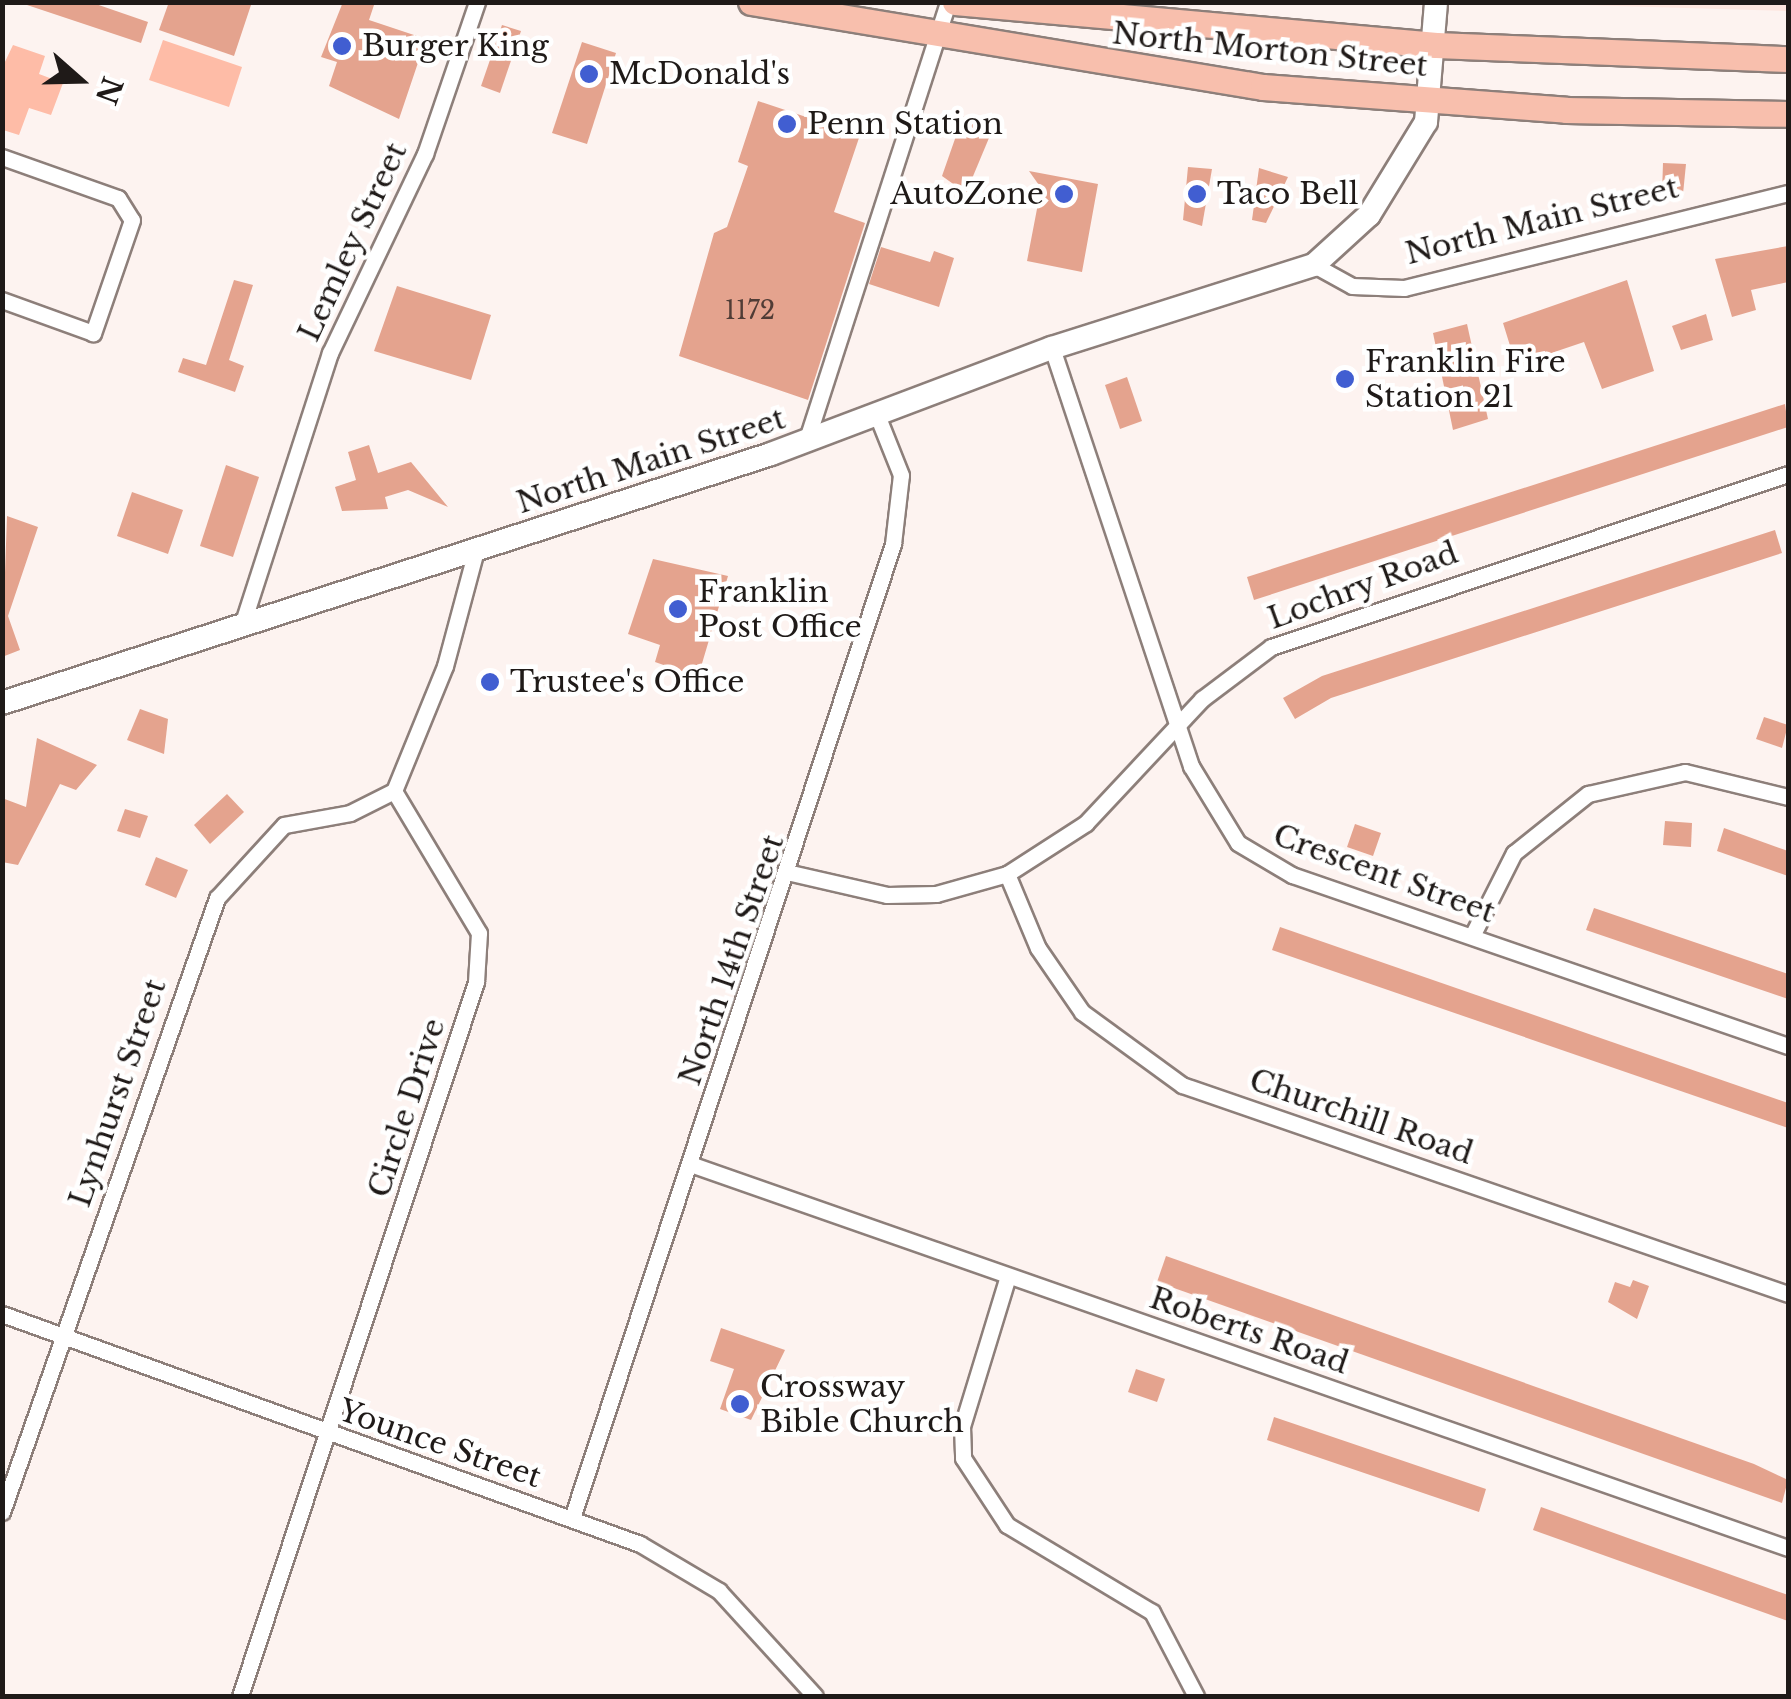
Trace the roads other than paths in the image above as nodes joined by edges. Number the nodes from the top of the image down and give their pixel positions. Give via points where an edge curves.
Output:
1 (477, 2) edge
2 (751, 2) edge
3 (952, 2) edge
4 (1436, 2) edge
5 (785, 6) edge
6 (936, 40) junction
7 (1436, 46) junction
8 (1788, 59) edge
9 (1433, 99) junction
10 (1788, 114) edge
11 (2, 157) edge
12 (1788, 193) edge
13 (1314, 265) junction
14 (2, 300) edge
15 (1052, 348) junction
16 (878, 415) junction
17 (806, 442) junction
18 (1788, 474) edge
19 (476, 550) junction
20 (244, 618) junction
21 (2, 703) edge
22 (1180, 727) junction
23 (394, 791) junction
24 (1788, 796) edge
25 (792, 873) junction
26 (1006, 874) junction
27 (1472, 936) junction
28 (1788, 1046) edge
29 (692, 1165) junction
30 (1008, 1276) junction
31 (1788, 1294) edge
32 (2, 1314) edge
33 (63, 1337) junction
34 (331, 1436) junction
35 (2, 1512) edge
36 (572, 1518) junction
37 (1788, 1548) edge
38 (240, 1696) edge
39 (815, 1696) edge
40 (1196, 1696) edge

1 - 20 street, Lemley Street via 425,154 330,353
2 - 5 main road, North Morton Street
3 - 6 street
3 - 7 main road, North Morton Street
4 - 7 street, North Main Street
5 - 6 main road, North Morton Street
6 - 9 main road, North Morton Street via 1263,87
6 - 17 street
7 - 8 main road, North Morton Street
7 - 9 street, North Main Street
9 - 10 main road, North Morton Street
9 - 13 street, North Main Street via 1392,183
11 - 14 street via 118,198 132,220 94,332
12 - 13 street, North Main Street via 1432,284 1352,286
13 - 15 street, North Main Street
15 - 16 street, North Main Street
15 - 22 street, Crescent Street
16 - 17 street, North Main Street
16 - 25 street, North 14th Street via 901,475 893,544
17 - 19 street, North Main Street
18 - 22 street, Lochry Road via 1300,632 1238,670
19 - 20 street, North Main Street
19 - 23 street via 445,666
20 - 21 street, North Main Street
22 - 26 street, Lochry Road via 1086,823
22 - 27 street, Crescent Street via 1218,818 1254,856
23 - 33 street, Lynhurst Street via 350,814 284,825 217,898
23 - 34 street, Circle Drive via 479,933 476,982
24 - 27 street via 1685,772 1588,794 1514,853
25 - 26 street, Lochry Road via 886,895 936,894
25 - 29 street, North 14th Street
26 - 31 street, Churchill Road via 1038,948 1082,1012 1182,1084
27 - 28 street, Crescent Street
29 - 30 street, Roberts Road
29 - 36 street, North 14th Street
30 - 37 street, Roberts Road
30 - 40 street via 962,1426 963,1458 1007,1525 1152,1612
32 - 33 street, Younce Street
33 - 34 street, Younce Street
33 - 35 street, Lynhurst Street
34 - 36 street, Younce Street
34 - 38 street, Circle Drive
36 - 39 street, Younce Street via 640,1544 719,1591

